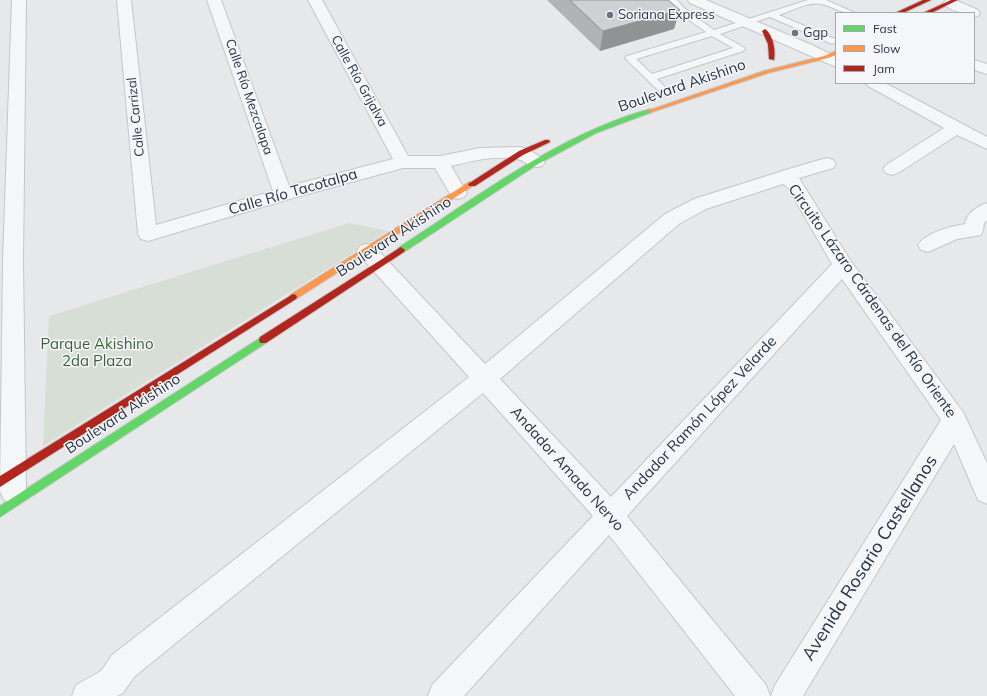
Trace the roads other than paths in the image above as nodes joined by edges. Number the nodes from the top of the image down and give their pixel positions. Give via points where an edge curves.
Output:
1 (18, 0) edge
2 (124, 0) edge
3 (214, 0) edge
4 (315, 0) edge
5 (673, 0) edge
6 (694, 0) edge
7 (928, 0) edge
8 (952, 1) edge
9 (848, 12) edge
10 (900, 12) edge
11 (928, 12) edge
12 (972, 12) edge
13 (975, 13) edge
14 (772, 15) junction
15 (987, 19) edge
16 (746, 23) junction
17 (765, 31) junction
18 (713, 33) junction
19 (834, 40) edge
20 (807, 48) junction
21 (793, 52) dead end
22 (833, 58) edge
23 (772, 59) dead end
24 (975, 64) edge
25 (987, 70) edge
26 (650, 78) junction
27 (875, 84) edge
28 (670, 91) joint
29 (653, 98) dead end
30 (599, 119) dead end
31 (585, 125) dead end
32 (956, 128) junction
33 (557, 138) dead end
34 (987, 144) edge
35 (529, 158) junction
36 (403, 162) junction
37 (440, 162) junction
38 (826, 164) dead end
39 (892, 169) dead end
40 (786, 178) junction
41 (458, 193) junction
42 (283, 194) junction
43 (987, 210) edge
44 (148, 234) joint
45 (981, 235) edge
46 (928, 245) dead end
47 (373, 257) junction
48 (843, 265) junction
49 (485, 378) junction
50 (955, 420) junction
51 (6, 478) edge
52 (987, 491) edge
53 (7, 507) edge
54 (610, 515) junction
55 (104, 691) edge
56 (443, 696) edge
57 (755, 696) edge
58 (786, 696) edge

1 - 51 street
2 - 44 street, Calle Carrizal
3 - 42 street, Calle Río Mezcalapa
4 - 36 street, Calle Río Grijalva
5 - 18 lane via 681,10
6 - 16 street
7 - 10 main road
8 - 11 main road
8 - 12 street
9 - 14 lane via 823,2 813,1
13 - 15 street
14 - 16 lane
14 - 19 lane
16 - 17 street
16 - 18 lane
17 - 20 street
17 - 23 main road via 771,40
18 - 26 lane via 630,58
18 - 26 lane via 740,49
19 - 20 main road
20 - 21 main road
20 - 22 street
22 - 35 main road, Boulevard Akishino via 766,72 722,86 594,131
24 - 25 street
26 - 28 lane
27 - 32 street
28 - 29 main road, Boulevard Akishino
30 - 31 main road, Boulevard Akishino
32 - 34 street
32 - 39 street
33 - 35 main road, Boulevard Akishino
35 - 37 street, Calle Río Tacotalpa via 480,154
35 - 41 main road, Boulevard Akishino
35 - 47 main road, Boulevard Akishino
36 - 37 street, Calle Río Tacotalpa
36 - 42 street, Calle Río Tacotalpa
37 - 41 street
38 - 40 street via 796,172
40 - 48 street, Circuito Lázaro Cárdenas del Río Oriente via 794,184
40 - 49 street via 700,204 672,219
41 - 47 main road, Boulevard Akishino
42 - 44 street, Calle Río Tacotalpa
43 - 45 street via 976,220
45 - 46 street via 953,233
47 - 49 street, Andador Amado Nervo
47 - 51 main road, Boulevard Akishino
47 - 53 main road, Boulevard Akishino
48 - 50 street, Circuito Lázaro Cárdenas del Río Oriente
48 - 54 street, Andador Ramón López Velarde
49 - 54 street, Andador Amado Nervo
49 - 55 street via 123,666
50 - 52 street, Circuito Lázaro Cárdenas del Río Oriente
50 - 58 street, Avenida Rosario Castellanos
51 - 53 street
54 - 56 street, Andador Ramón López Velarde
54 - 57 street, Andador Amado Nervo

